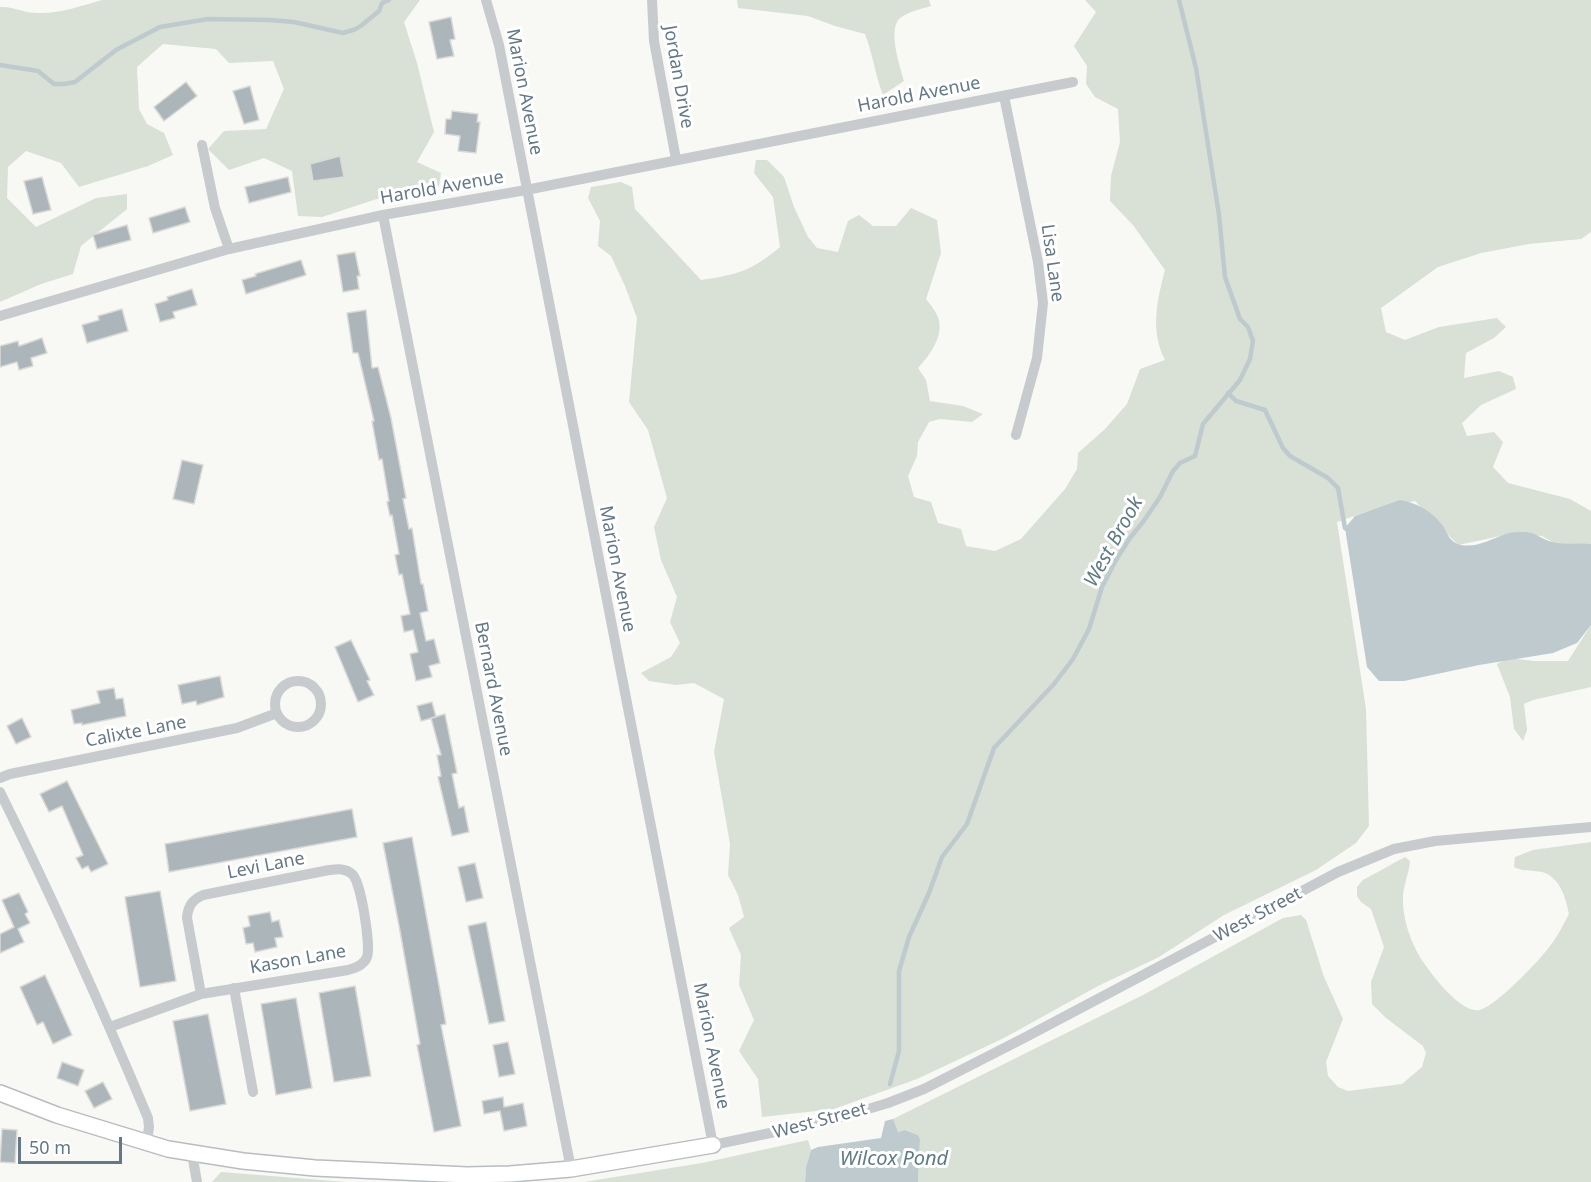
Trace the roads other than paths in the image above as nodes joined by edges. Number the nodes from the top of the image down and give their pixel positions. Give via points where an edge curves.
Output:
1 (486, 0) edge
2 (652, 0) edge
3 (1072, 82) dead end
4 (1004, 96) junction
5 (202, 145) dead end
6 (676, 159) junction
7 (526, 190) junction
8 (383, 215) junction
9 (229, 249) junction
10 (0, 315) edge
11 (1016, 435) dead end
12 (277, 713) junction
13 (0, 778) edge
14 (0, 792) edge
15 (1591, 827) edge
16 (366, 960) joint
17 (234, 988) junction
18 (201, 994) junction
19 (110, 1027) junction
20 (253, 1092) dead end
21 (0, 1093) edge
22 (147, 1142) junction
23 (713, 1145) junction
24 (192, 1154) junction
25 (570, 1169) junction
26 (197, 1182) edge

1 - 7 street, Marion Avenue via 499,45
2 - 6 street, Jordan Drive via 654,41
3 - 4 street, Harold Avenue
4 - 6 street, Harold Avenue
4 - 11 street, Lisa Lane via 1038,262 1042,303 1037,358
5 - 9 street via 213,200
6 - 7 street, Harold Avenue
7 - 8 street, Harold Avenue
7 - 23 street, Marion Avenue
8 - 9 street, Harold Avenue
8 - 25 street, Bernard Avenue
9 - 10 street, Harold Avenue
12 - 12 street via 275,699 289,682 311,684 320,697 319,713 308,724 286,724
12 - 13 street, Calixte Lane via 237,728
14 - 19 street
15 - 23 street, West Street via 1443,840 1383,853 1338,872 924,1089 832,1120
16 - 17 street, Kason Lane via 348,970
16 - 18 street, Levi Lane via 368,946 359,888 355,876 345,870 203,895 191,904 188,918
17 - 18 street, Kason Lane
17 - 20 street, Kason Lane
18 - 19 street, Kason Lane
19 - 22 street via 148,1118
21 - 22 street, West Street
22 - 24 street, West Street
23 - 25 street, West Street
24 - 25 street, West Street via 281,1165 446,1174
24 - 26 street

